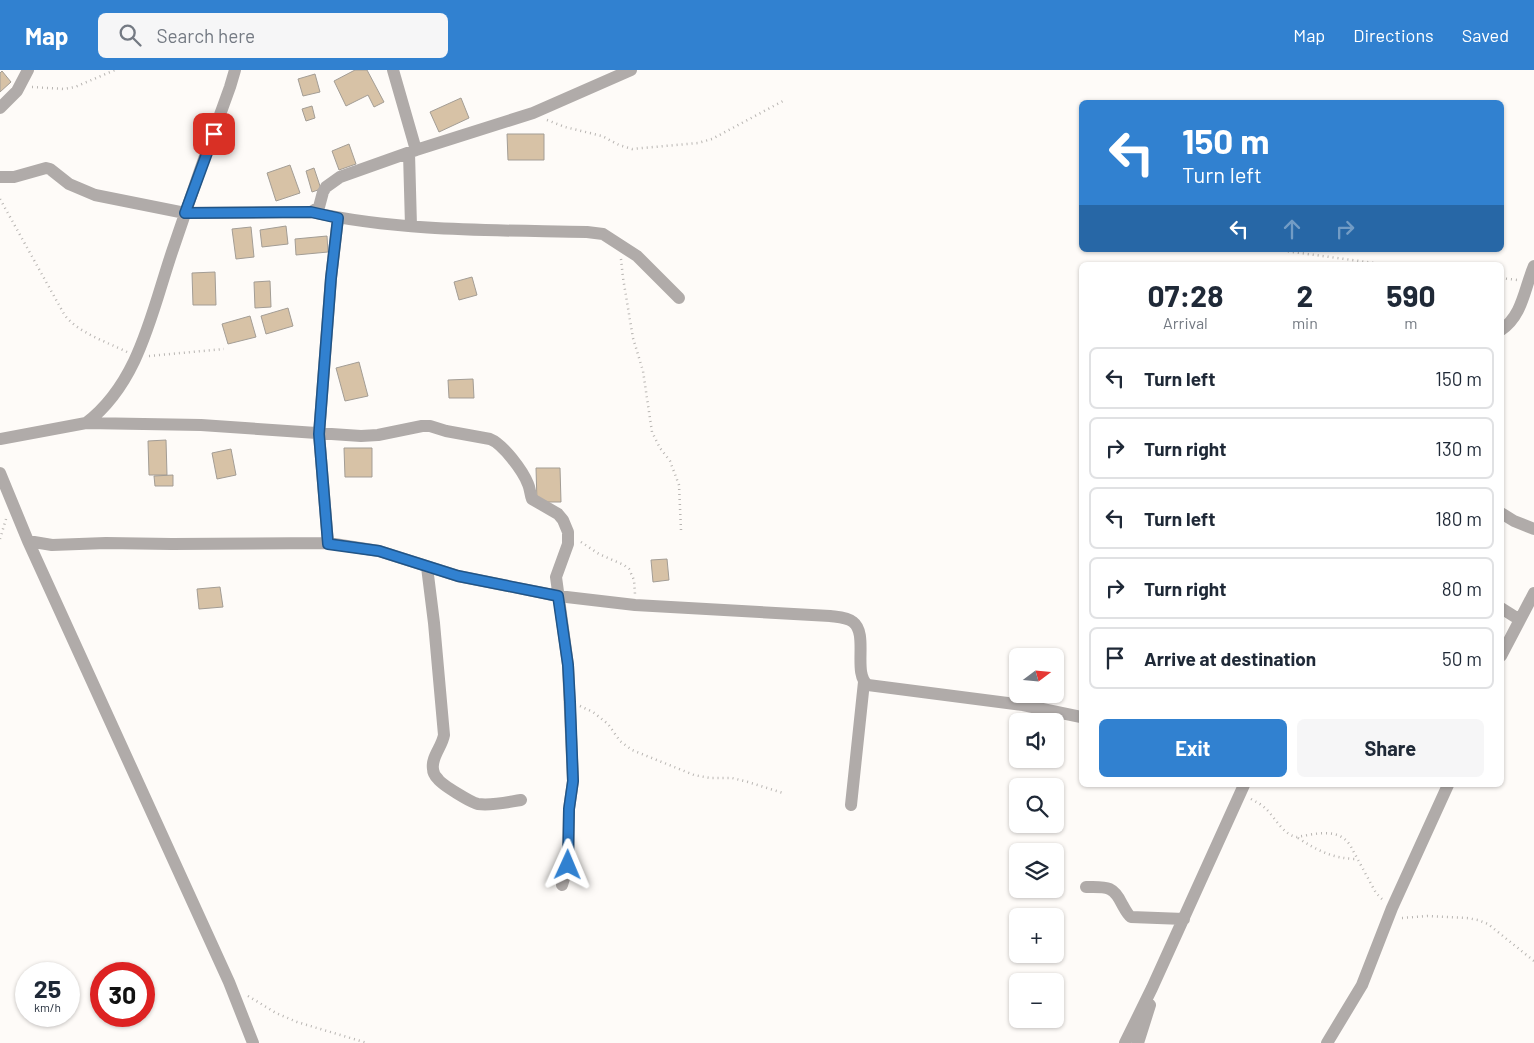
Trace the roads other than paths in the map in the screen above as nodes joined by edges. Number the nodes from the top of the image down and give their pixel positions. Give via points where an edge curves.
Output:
1 (28, 70) edge
2 (234, 70) edge
3 (393, 70) edge
4 (630, 70) edge
5 (0, 108) edge
6 (413, 151) junction
7 (0, 177) edge
8 (311, 212) junction
9 (185, 213) junction
10 (338, 218) junction
11 (411, 226) junction
12 (1534, 266) edge
13 (679, 298) dead end
14 (1504, 328) edge
15 (86, 423) junction
16 (319, 434) junction
17 (0, 439) edge
18 (0, 473) edge
19 (1504, 515) edge
20 (1534, 529) edge
21 (28, 541) junction
22 (328, 544) junction
23 (428, 567) junction
24 (1534, 593) edge
25 (558, 596) junction
26 (1504, 610) edge
27 (1520, 620) junction
28 (1504, 650) edge
29 (864, 682) junction
30 (1079, 717) edge
31 (1242, 787) edge
32 (1447, 787) edge
33 (521, 800) dead end
34 (851, 805) dead end
35 (562, 885) dead end
36 (1086, 887) dead end
37 (1184, 919) junction
38 (1152, 988) junction
39 (252, 1043) edge
40 (1125, 1043) edge
41 (1138, 1043) edge
42 (1327, 1043) edge

1 - 5 street via 21,86
2 - 9 street
3 - 6 street
4 - 6 street via 533,113
6 - 8 street via 340,177 326,187 319,207
6 - 11 street
7 - 9 street via 14,177 46,168 68,184 95,195
8 - 9 street
8 - 10 street
9 - 15 street via 137,357 110,400
10 - 11 street
10 - 16 street
11 - 13 street via 603,234 637,256
12 - 14 street via 1521,307
15 - 16 street via 201,424
15 - 17 street
16 - 22 street
16 - 25 street via 378,435 430,426 494,441 521,471 532,500 558,514 568,532 568,544 556,576
18 - 21 street
19 - 20 street
21 - 22 street via 52,545
21 - 39 street via 229,982
22 - 23 street via 379,551
23 - 25 street
23 - 33 street via 444,736 434,760 435,774 442,783 473,802 486,804
24 - 27 street
25 - 29 street via 635,605 844,618 858,628
25 - 35 street via 567,657 573,781 568,865
26 - 27 street
27 - 28 street
29 - 30 street via 868,686 1023,705
29 - 34 street
31 - 37 street
32 - 42 street via 1390,913 1362,985
36 - 37 street via 1113,891 1132,917
37 - 38 street
38 - 40 street
38 - 41 street

